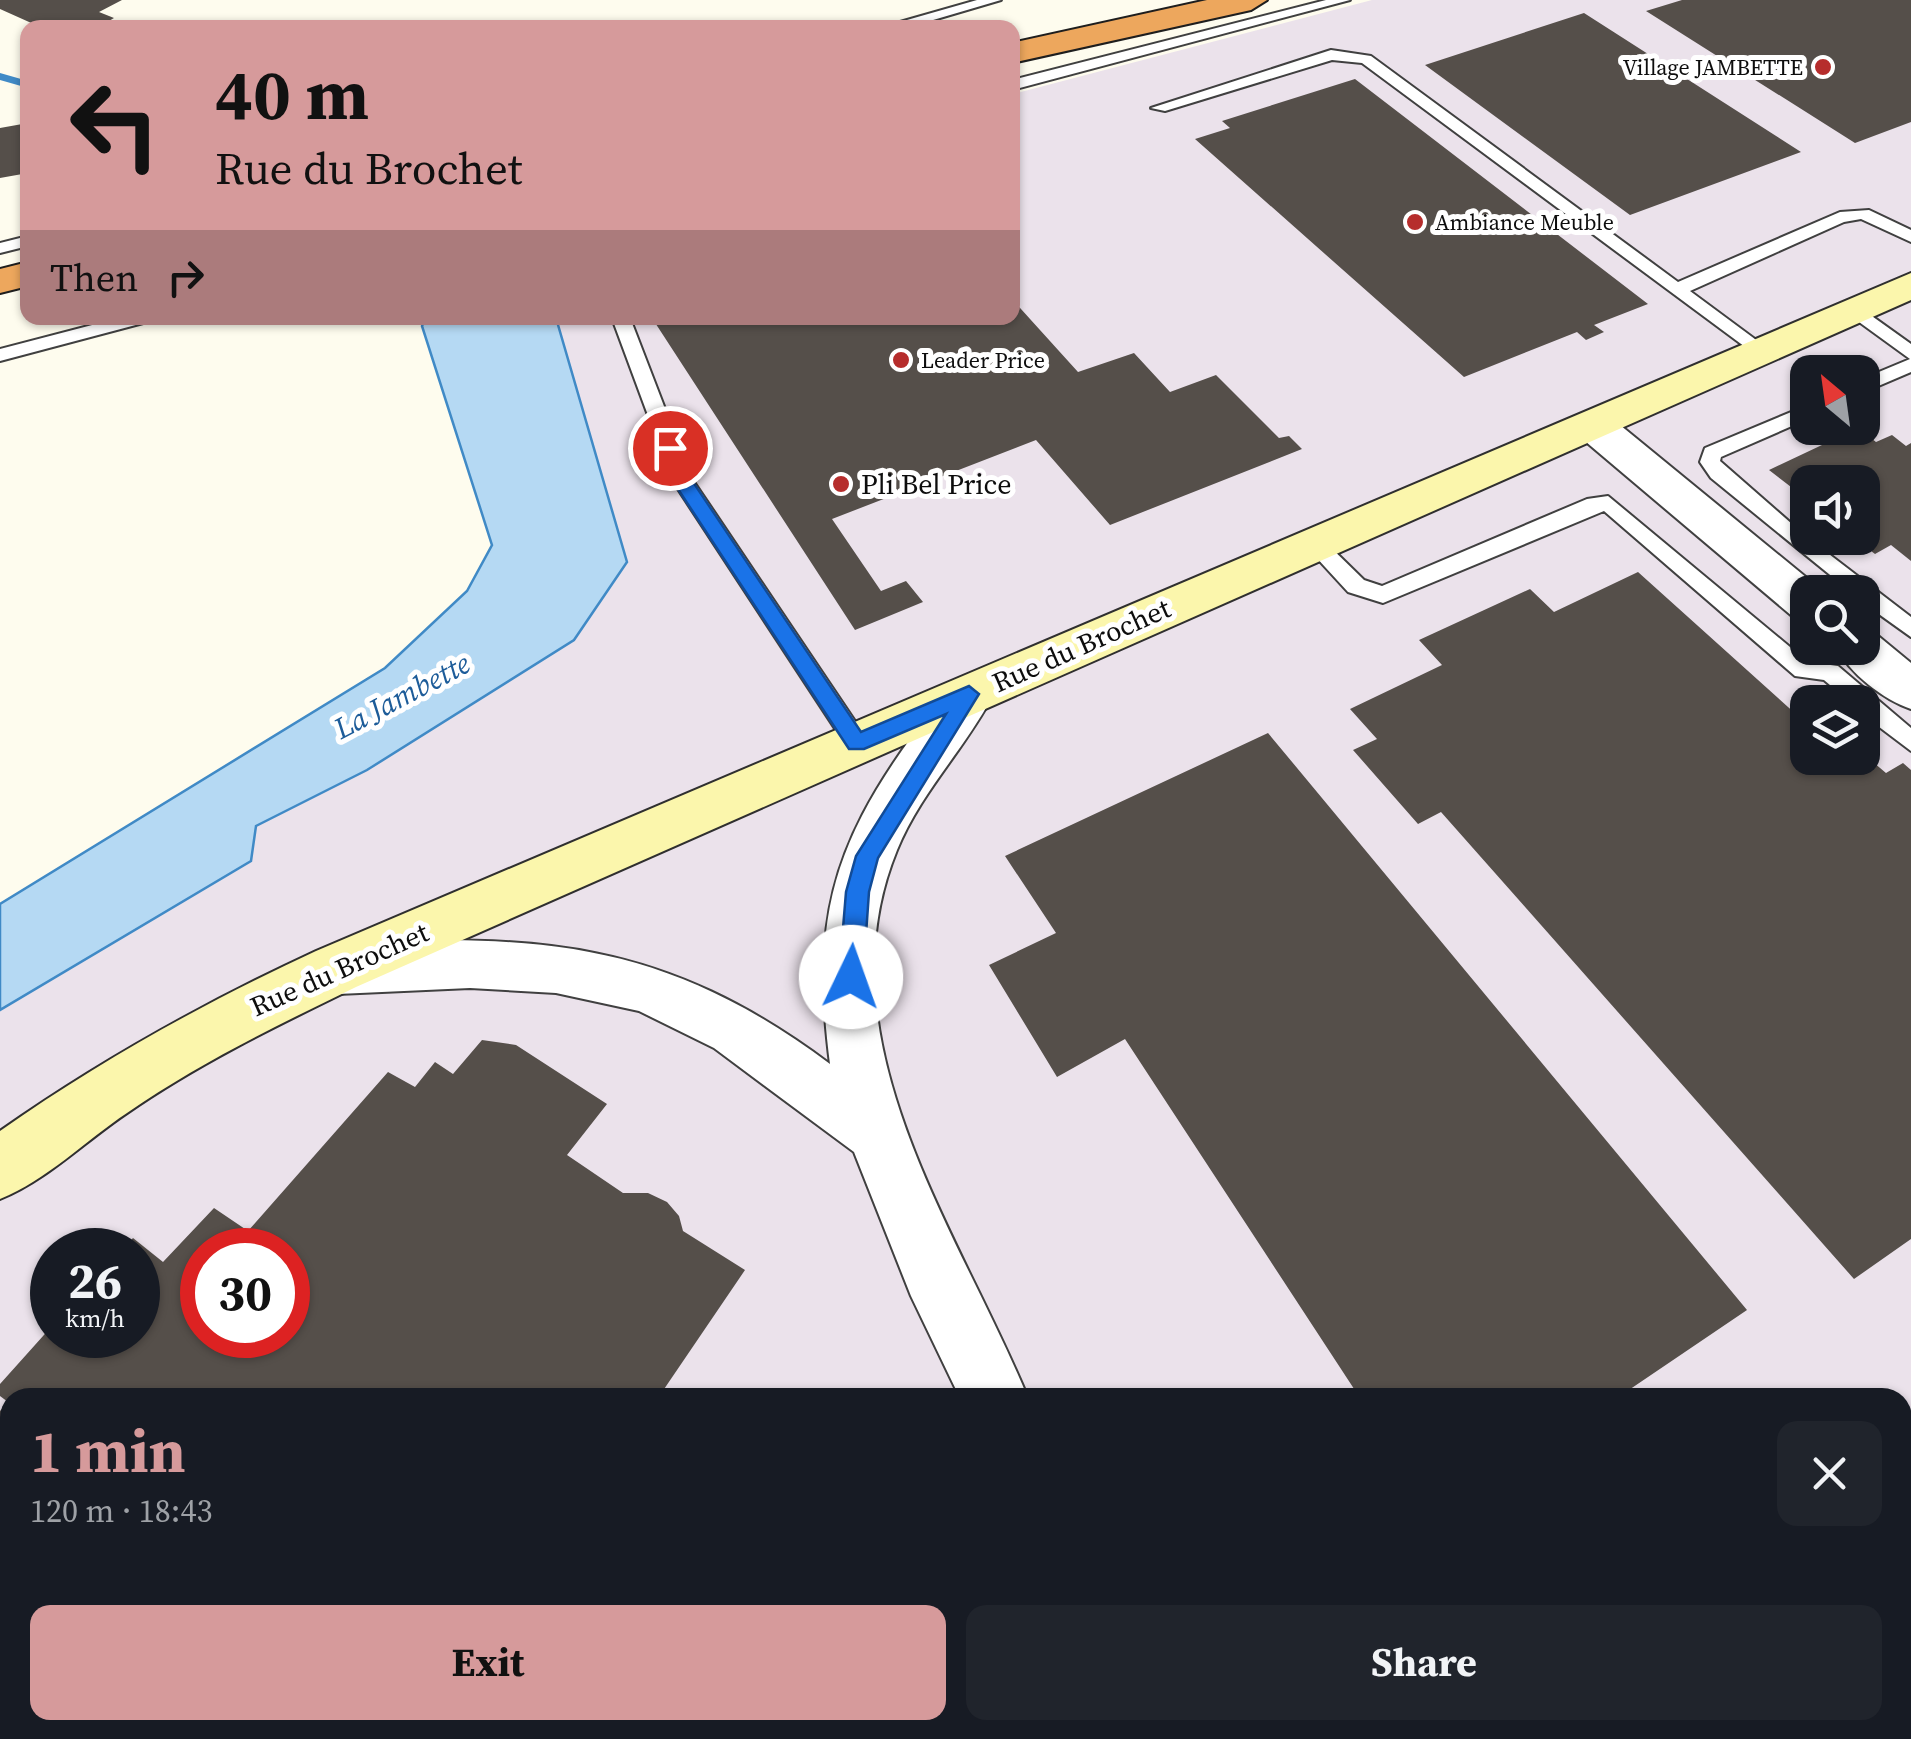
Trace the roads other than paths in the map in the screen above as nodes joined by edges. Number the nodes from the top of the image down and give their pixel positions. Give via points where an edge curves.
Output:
1 (1213, 0) edge
2 (1250, 0) edge
3 (1343, 0) edge
4 (1007, 8) edge
5 (1060, 9) dead end
6 (934, 20) edge
7 (1017, 20) edge
8 (1020, 50) edge
9 (1020, 50) edge
10 (1020, 84) edge
11 (1158, 108) dead end
12 (1911, 238) edge
13 (1911, 285) edge
14 (1677, 290) junction
15 (1854, 310) junction
16 (114, 325) edge
17 (625, 325) edge
18 (1760, 352) junction
19 (1911, 354) edge
20 (0, 355) edge
21 (1911, 365) edge
22 (1880, 378) edge
23 (1790, 419) edge
24 (1594, 426) junction
25 (1314, 543) junction
26 (1790, 589) edge
27 (1911, 629) edge
28 (1880, 664) edge
29 (1911, 690) edge
30 (969, 694) junction
31 (1911, 742) edge
32 (857, 743) junction
33 (336, 969) junction
34 (874, 1132) junction
35 (0, 1168) edge
36 (961, 1330) junction
37 (954, 1388) edge
38 (990, 1388) edge

1 - 8 highway
2 - 9 highway
3 - 10 lane
4 - 6 lane
5 - 7 highway
11 - 14 lane via 1332,55 1366,59
12 - 14 lane via 1863,214 1840,217
13 - 15 main road, Rue du Brochet
14 - 18 lane
15 - 18 main road, Rue du Brochet
15 - 19 lane
16 - 20 lane
17 - 32 lane via 682,480
18 - 24 main road, Rue du Brochet
21 - 22 lane
23 - 27 lane via 1712,453 1710,462
24 - 25 main road, Rue du Brochet
24 - 26 street
25 - 30 main road, Rue du Brochet
25 - 31 lane via 1356,586 1383,595 1608,503 1803,670 1830,672
28 - 29 street
30 - 32 main road, Rue du Brochet
30 - 34 street via 882,826 857,892 851,1007
32 - 33 main road, Rue du Brochet
33 - 34 street via 494,961 601,974 686,1003
33 - 35 main road, Rue du Brochet via 218,1025 106,1092
34 - 36 street
36 - 37 street
36 - 38 street

